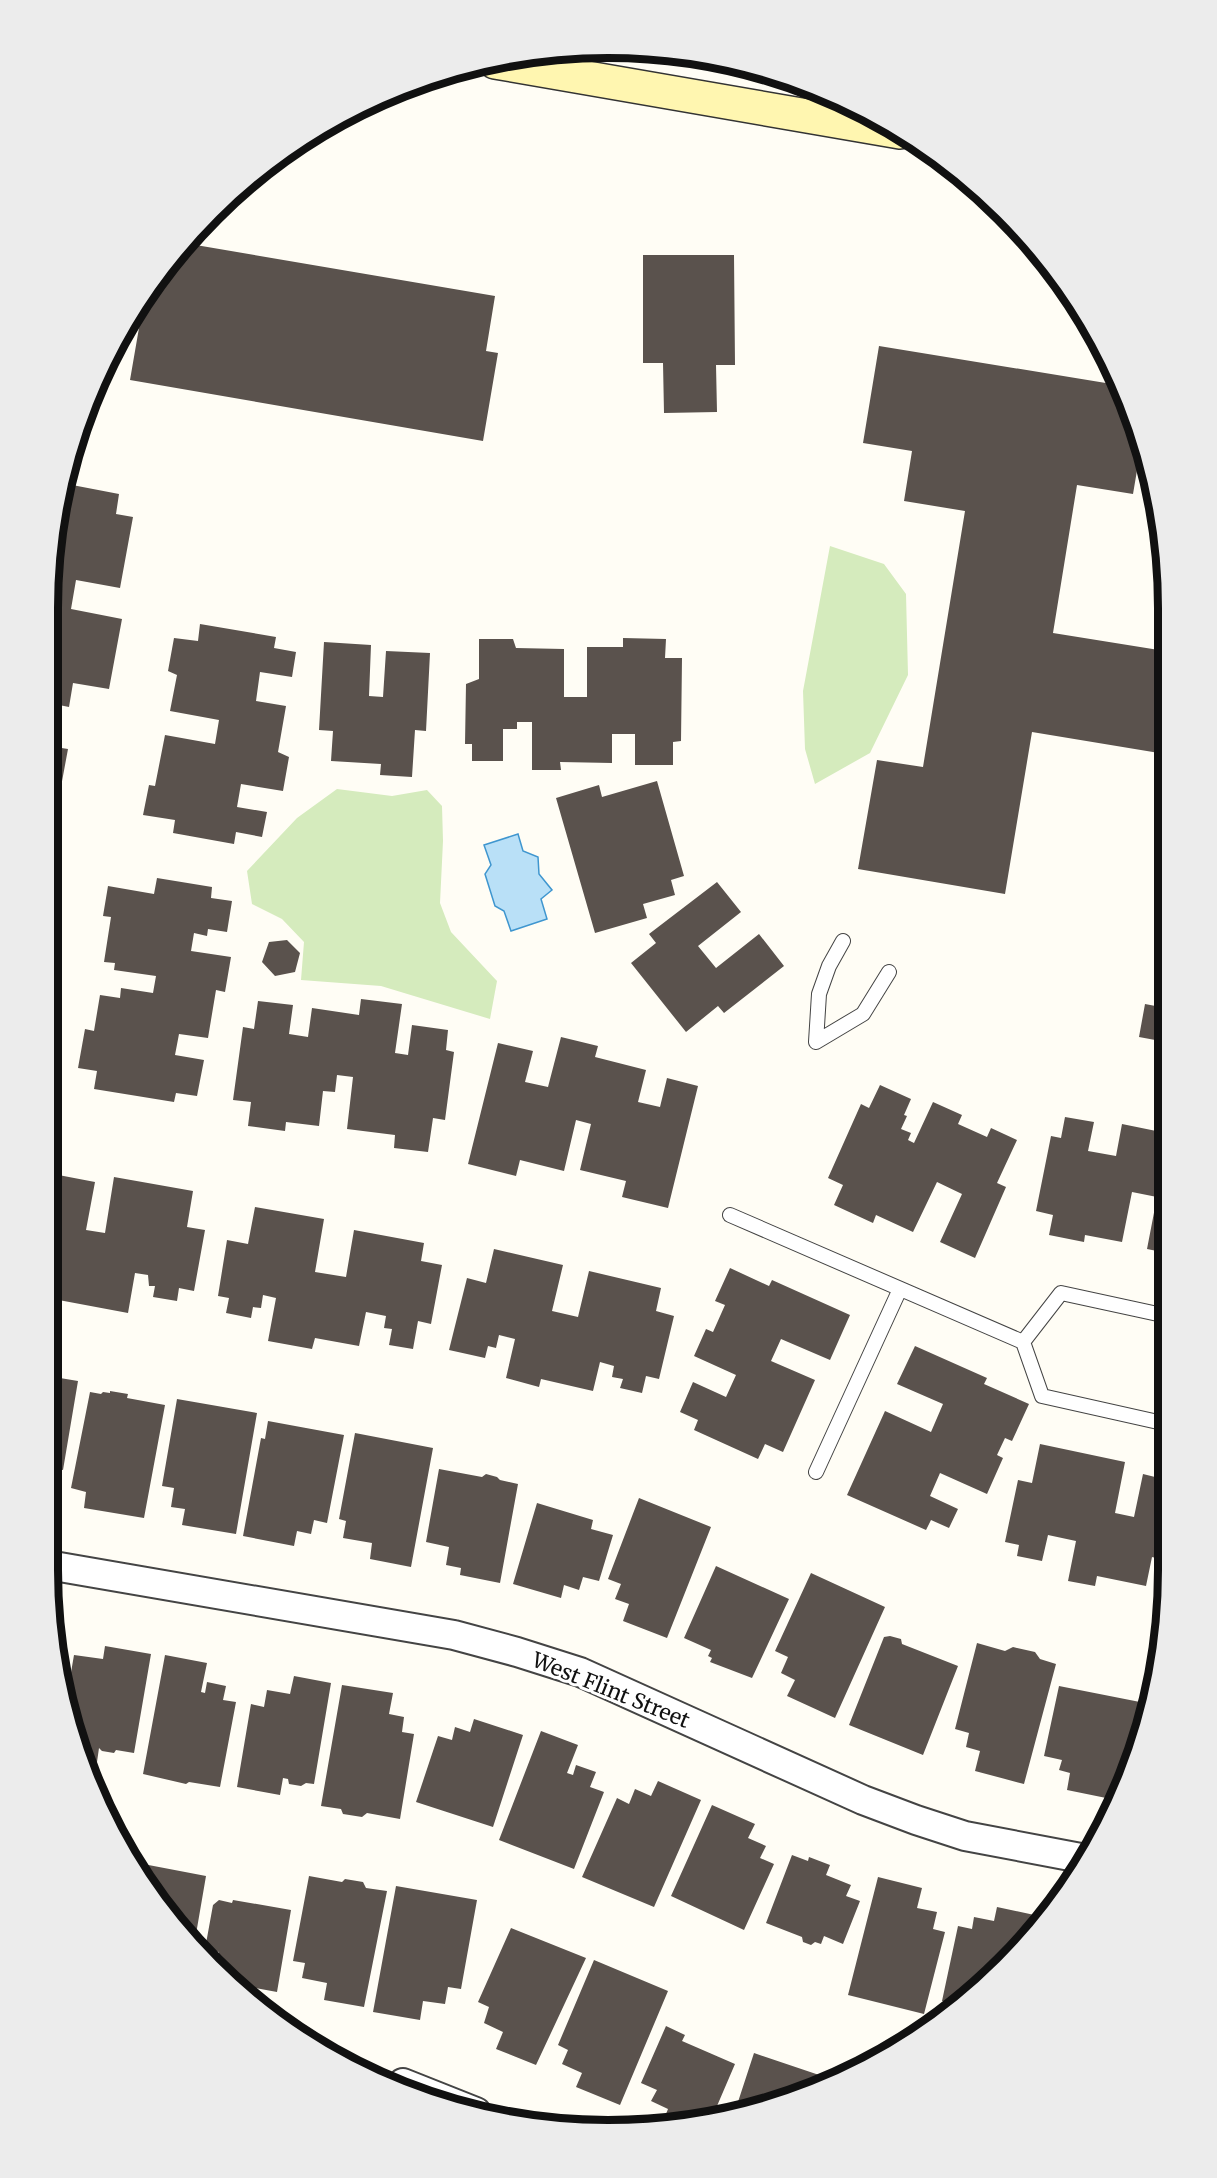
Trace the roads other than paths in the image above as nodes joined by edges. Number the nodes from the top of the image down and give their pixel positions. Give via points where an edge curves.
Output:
1 (521, 66) edge
2 (847, 113) edge
3 (843, 941) dead end
4 (889, 972) dead end
5 (730, 1215) dead end
6 (900, 1289) junction
7 (1158, 1314) edge
8 (1023, 1342) junction
9 (1158, 1422) edge
10 (816, 1472) dead end
11 (58, 1567) edge
12 (1077, 1857) edge

1 - 2 main road
3 - 4 lane via 819,994 816,1042 863,1014
5 - 6 lane
6 - 8 lane
6 - 10 lane
7 - 8 lane via 1062,1293
8 - 9 lane via 1042,1396
11 - 12 street, West Flint Street via 454,1635 518,1652 580,1672 863,1800 916,1820 965,1836

